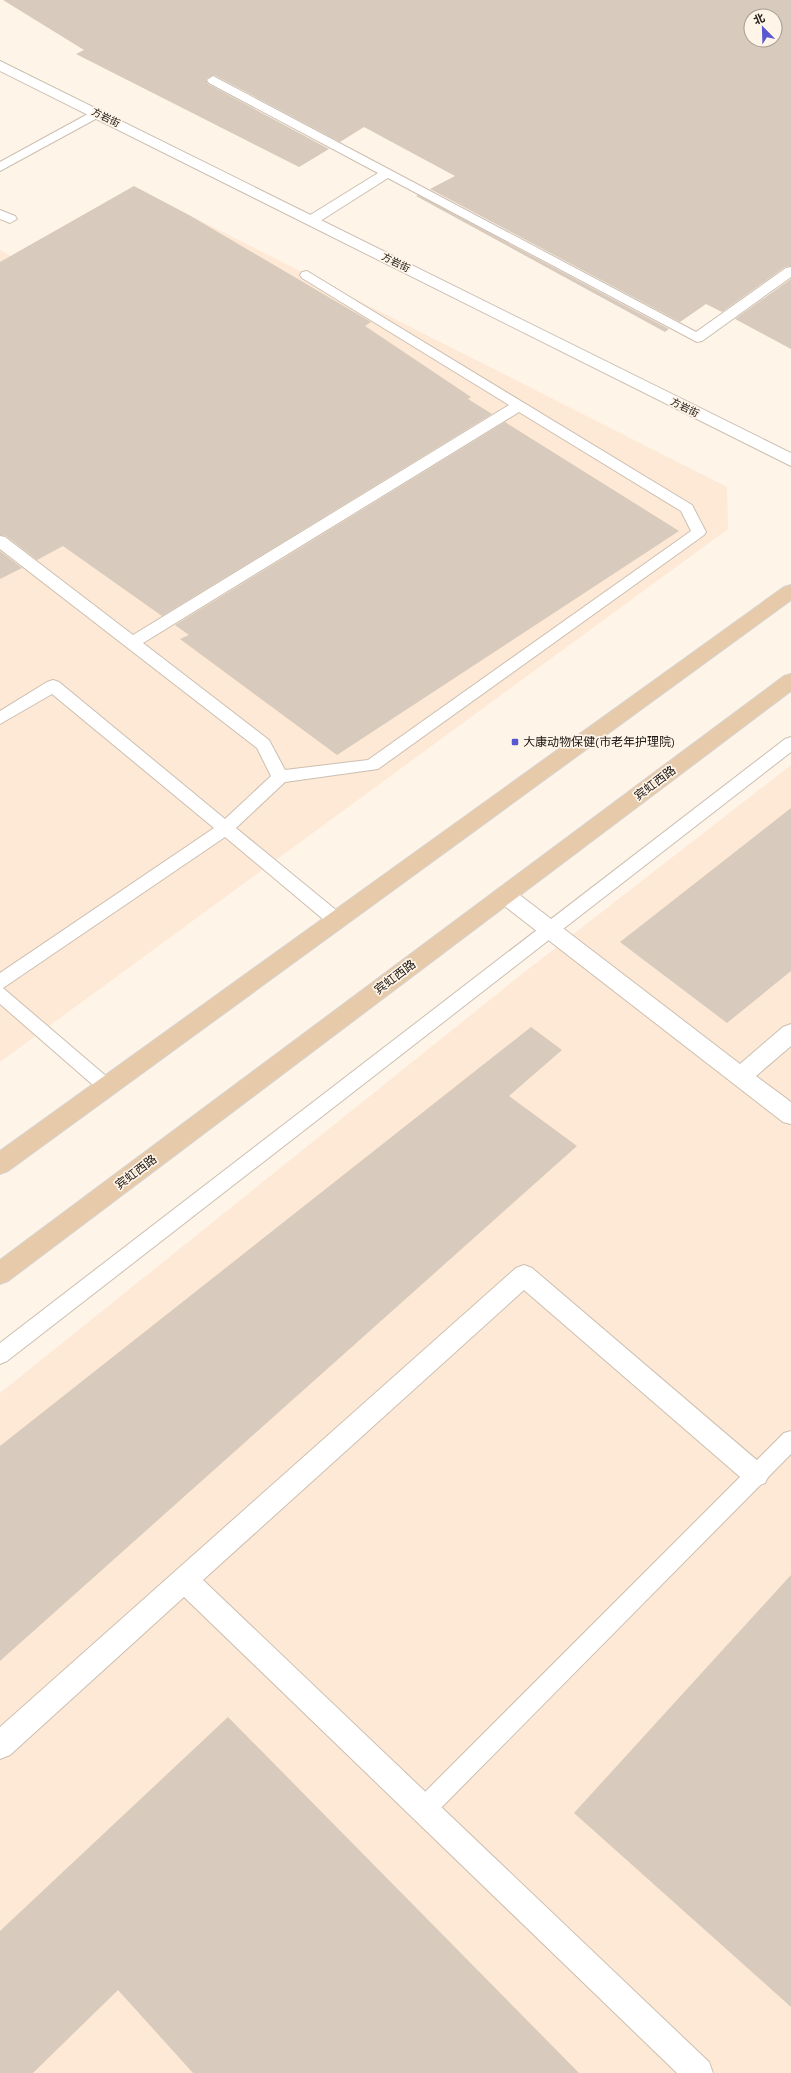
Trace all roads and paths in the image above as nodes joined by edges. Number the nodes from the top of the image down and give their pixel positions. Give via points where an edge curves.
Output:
1 (0, 64) edge
2 (213, 80) dead end
3 (98, 113) junction
4 (0, 167) edge
5 (387, 173) junction
6 (312, 220) junction
7 (791, 271) edge
8 (307, 275) dead end
9 (520, 405) junction
10 (791, 460) edge
11 (0, 541) edge
12 (791, 591) edge
13 (132, 643) junction
14 (791, 681) edge
15 (0, 718) edge
16 (791, 743) edge
17 (280, 776) junction
18 (226, 828) junction
19 (505, 895) junction
20 (336, 920) junction
21 (550, 930) junction
22 (0, 982) edge
23 (0, 994) edge
24 (791, 1033) edge
25 (741, 1076) junction
26 (107, 1087) junction
27 (791, 1115) edge
28 (0, 1163) edge
29 (0, 1274) edge
30 (0, 1355) edge
31 (791, 1440) edge
32 (756, 1475) junction
33 (184, 1580) junction
34 (0, 1745) edge
35 (424, 1809) junction
36 (698, 2073) edge

1 - 3 street, 方岩街
2 - 5 lane
3 - 4 lane
3 - 6 street, 方岩街
5 - 6 lane
5 - 7 lane via 697,338
6 - 10 street, 方岩街
8 - 9 lane
9 - 13 lane
9 - 17 lane via 687,508 699,532 372,765
11 - 13 lane
12 - 20 main road
13 - 17 lane via 263,744
14 - 19 main road, 宾虹西路
15 - 18 lane via 53,686
16 - 21 lane
17 - 18 lane
18 - 20 lane
18 - 22 lane
19 - 21 street
19 - 29 main road, 宾虹西路
20 - 26 main road
21 - 25 street
21 - 30 lane
23 - 26 lane
24 - 25 street
25 - 27 street
26 - 28 main road
31 - 32 lane
32 - 33 street via 524,1275
32 - 35 lane
33 - 34 street
33 - 35 street
35 - 36 street

